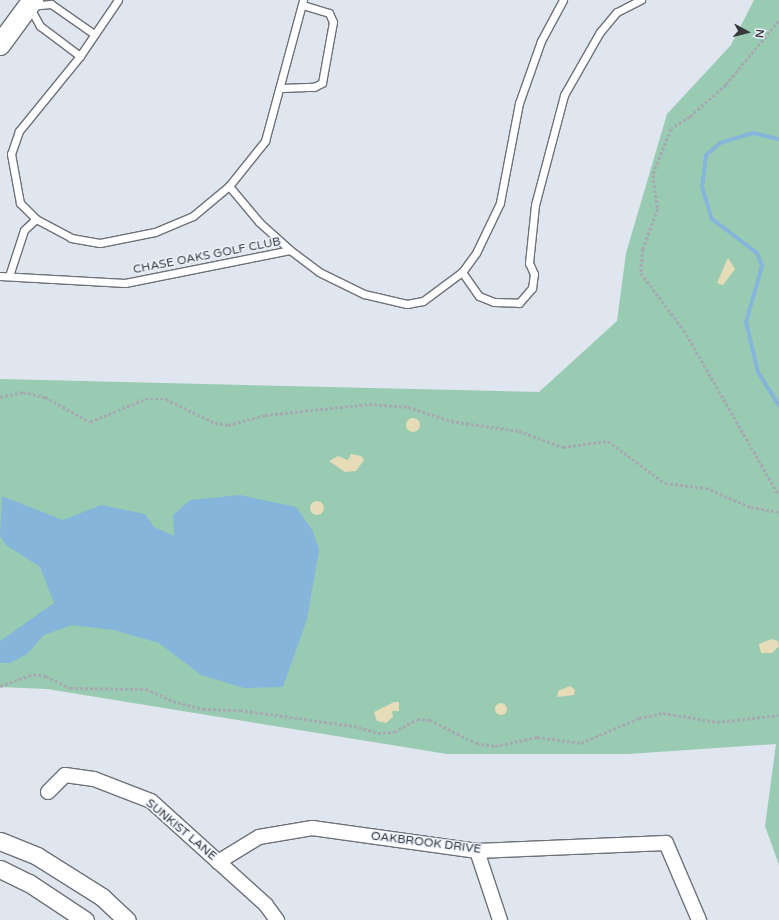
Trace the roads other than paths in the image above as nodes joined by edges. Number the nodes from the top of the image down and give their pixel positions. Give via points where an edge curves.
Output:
1 (118, 0) edge
2 (563, 0) edge
3 (642, 0) edge
4 (27, 2) edge
5 (303, 2) edge
6 (94, 34) junction
7 (0, 45) edge
8 (80, 56) junction
9 (281, 88) junction
10 (229, 186) junction
11 (36, 219) junction
12 (290, 250) junction
13 (462, 272) junction
14 (0, 276) edge
15 (9, 276) junction
16 (48, 792) dead end
17 (0, 841) edge
18 (477, 851) junction
19 (218, 862) junction
20 (0, 869) edge
21 (85, 920) edge
22 (127, 920) edge
23 (277, 920) edge
24 (500, 920) edge
25 (699, 920) edge

1 - 6 lane
2 - 13 lane, CHASE OAKS GOLF CLUB via 540,41 519,103 500,203 476,253
3 - 13 lane via 617,12 600,32 564,95 535,205 529,264 534,274 532,288 519,303 494,302 479,296
4 - 6 lane via 51,4
4 - 7 main road
4 - 8 lane via 40,26
5 - 9 lane
5 - 9 lane via 329,13 333,22 322,83 314,87
6 - 8 lane
8 - 11 lane via 19,131 11,154 20,203
9 - 10 lane via 265,141
10 - 11 lane via 193,216 154,232 117,241 84,242
10 - 12 lane, CHASE OAKS GOLF CLUB via 259,222
11 - 15 lane via 24,230
12 - 13 lane, CHASE OAKS GOLF CLUB via 319,272 386,301 423,302
12 - 15 lane, CHASE OAKS GOLF CLUB via 125,283
14 - 15 lane, CHASE OAKS GOLF CLUB
16 - 19 street, SUNKIST LANE via 65,775 94,779 151,801
17 - 22 street via 37,856 102,897
18 - 19 street, OAKBROOK DRIVE via 312,828 259,837
18 - 24 street
18 - 25 street, OAKBROOK DRIVE via 666,843
19 - 23 street, SUNKIST LANE
20 - 21 street via 29,882

